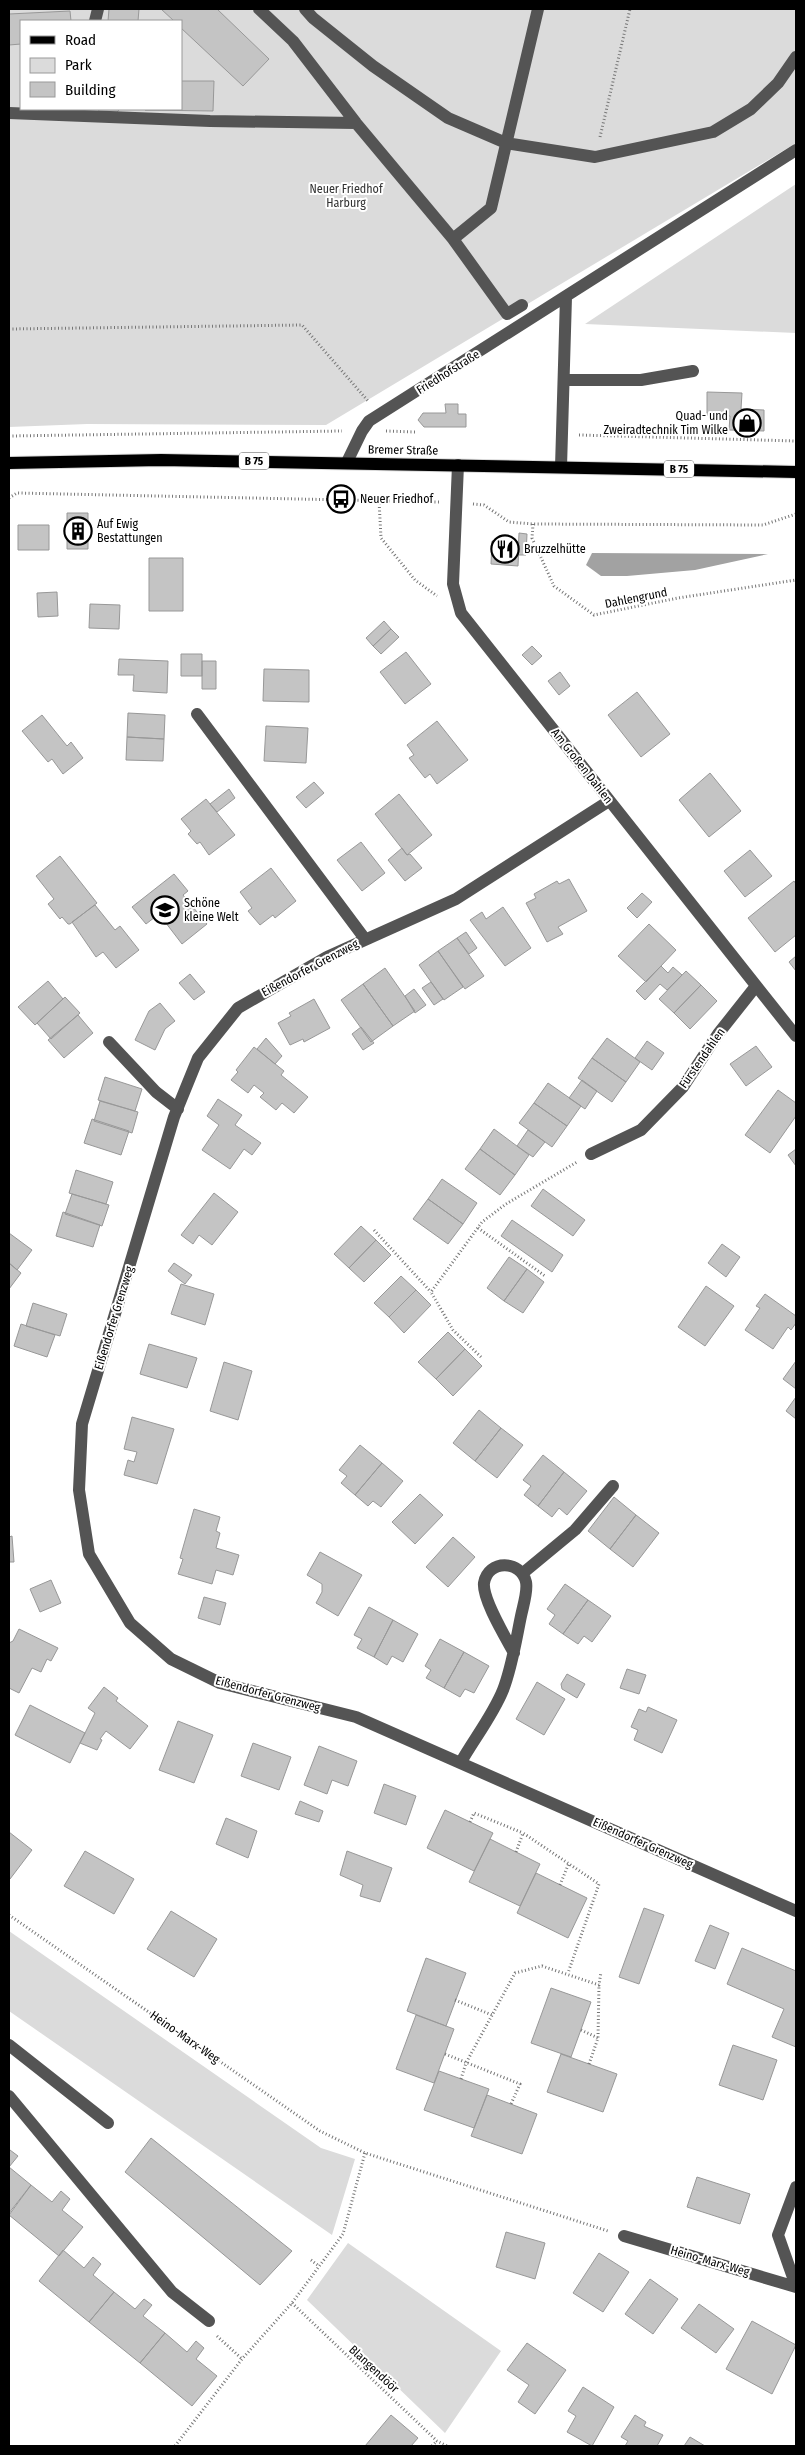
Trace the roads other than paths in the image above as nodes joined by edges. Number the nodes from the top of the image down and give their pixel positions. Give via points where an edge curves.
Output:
1 (260, 9) edge
2 (305, 9) edge
3 (538, 9) edge
4 (796, 57) edge
5 (57, 111) edge
6 (9, 113) edge
7 (356, 123) junction
8 (506, 143) junction
9 (796, 150) edge
10 (453, 239) junction
11 (566, 297) junction
12 (522, 305) dead end
13 (693, 371) dead end
14 (564, 380) junction
15 (347, 462) junction
16 (9, 464) edge
17 (458, 465) junction
18 (561, 467) junction
19 (796, 472) edge
20 (197, 714) dead end
21 (609, 801) junction
22 (365, 939) junction
23 (756, 986) junction
24 (796, 1036) edge
25 (109, 1042) dead end
26 (178, 1109) junction
27 (591, 1154) road end
28 (613, 1486) dead end
29 (523, 1573) junction
30 (514, 1653) junction
31 (461, 1762) junction
32 (796, 1911) edge
33 (9, 2045) edge
34 (9, 2096) edge
35 (108, 2123) dead end
36 (796, 2187) edge
37 (624, 2236) road end
38 (796, 2287) edge
39 (209, 2321) road end

1 - 7 street via 293,41
2 - 8 street via 373,66 448,118
3 - 8 street
4 - 8 street via 778,83 751,109 713,132 595,157
5 - 6 street
5 - 7 street via 210,120
7 - 10 street
8 - 10 street via 491,208
9 - 11 street, Friedhofstraße
10 - 12 street via 507,314
11 - 14 street
11 - 15 street, Friedhofstraße via 364,426
13 - 14 street via 641,380
14 - 18 street
15 - 16 main road, Bremer Straße / B 75 via 161,460
15 - 17 main road, Bremer Straße / B 75
17 - 18 main road, Bremer Straße / B 75
17 - 21 street, Am Großen Dahlen via 453,584 461,612
18 - 19 main road, Bremer Straße / B 75
20 - 22 street, Eißendorfer Grenzweg
21 - 22 street, Eißendorfer Grenzweg via 456,899
21 - 23 street, Am Großen Dahlen
22 - 26 street, Eißendorfer Grenzweg via 327,956 238,1008 198,1058
23 - 24 street, Am Großen Dahlen
23 - 27 street, Fürstendahlen via 718,1034 683,1088 641,1130
25 - 26 street via 156,1092
26 - 31 street, Eißendorfer Grenzweg via 82,1424 79,1490 89,1554 130,1623 171,1659 220,1683 356,1717
28 - 29 street via 576,1530
29 - 30 street via 527,1584
29 - 30 street via 504,1564 496,1566 489,1571 484,1584 486,1597
30 - 31 street via 503,1691
31 - 32 street, Eißendorfer Grenzweg
33 - 35 street
34 - 39 street via 172,2292
36 - 38 street via 778,2235
37 - 38 street, Heino-Marx-Weg

